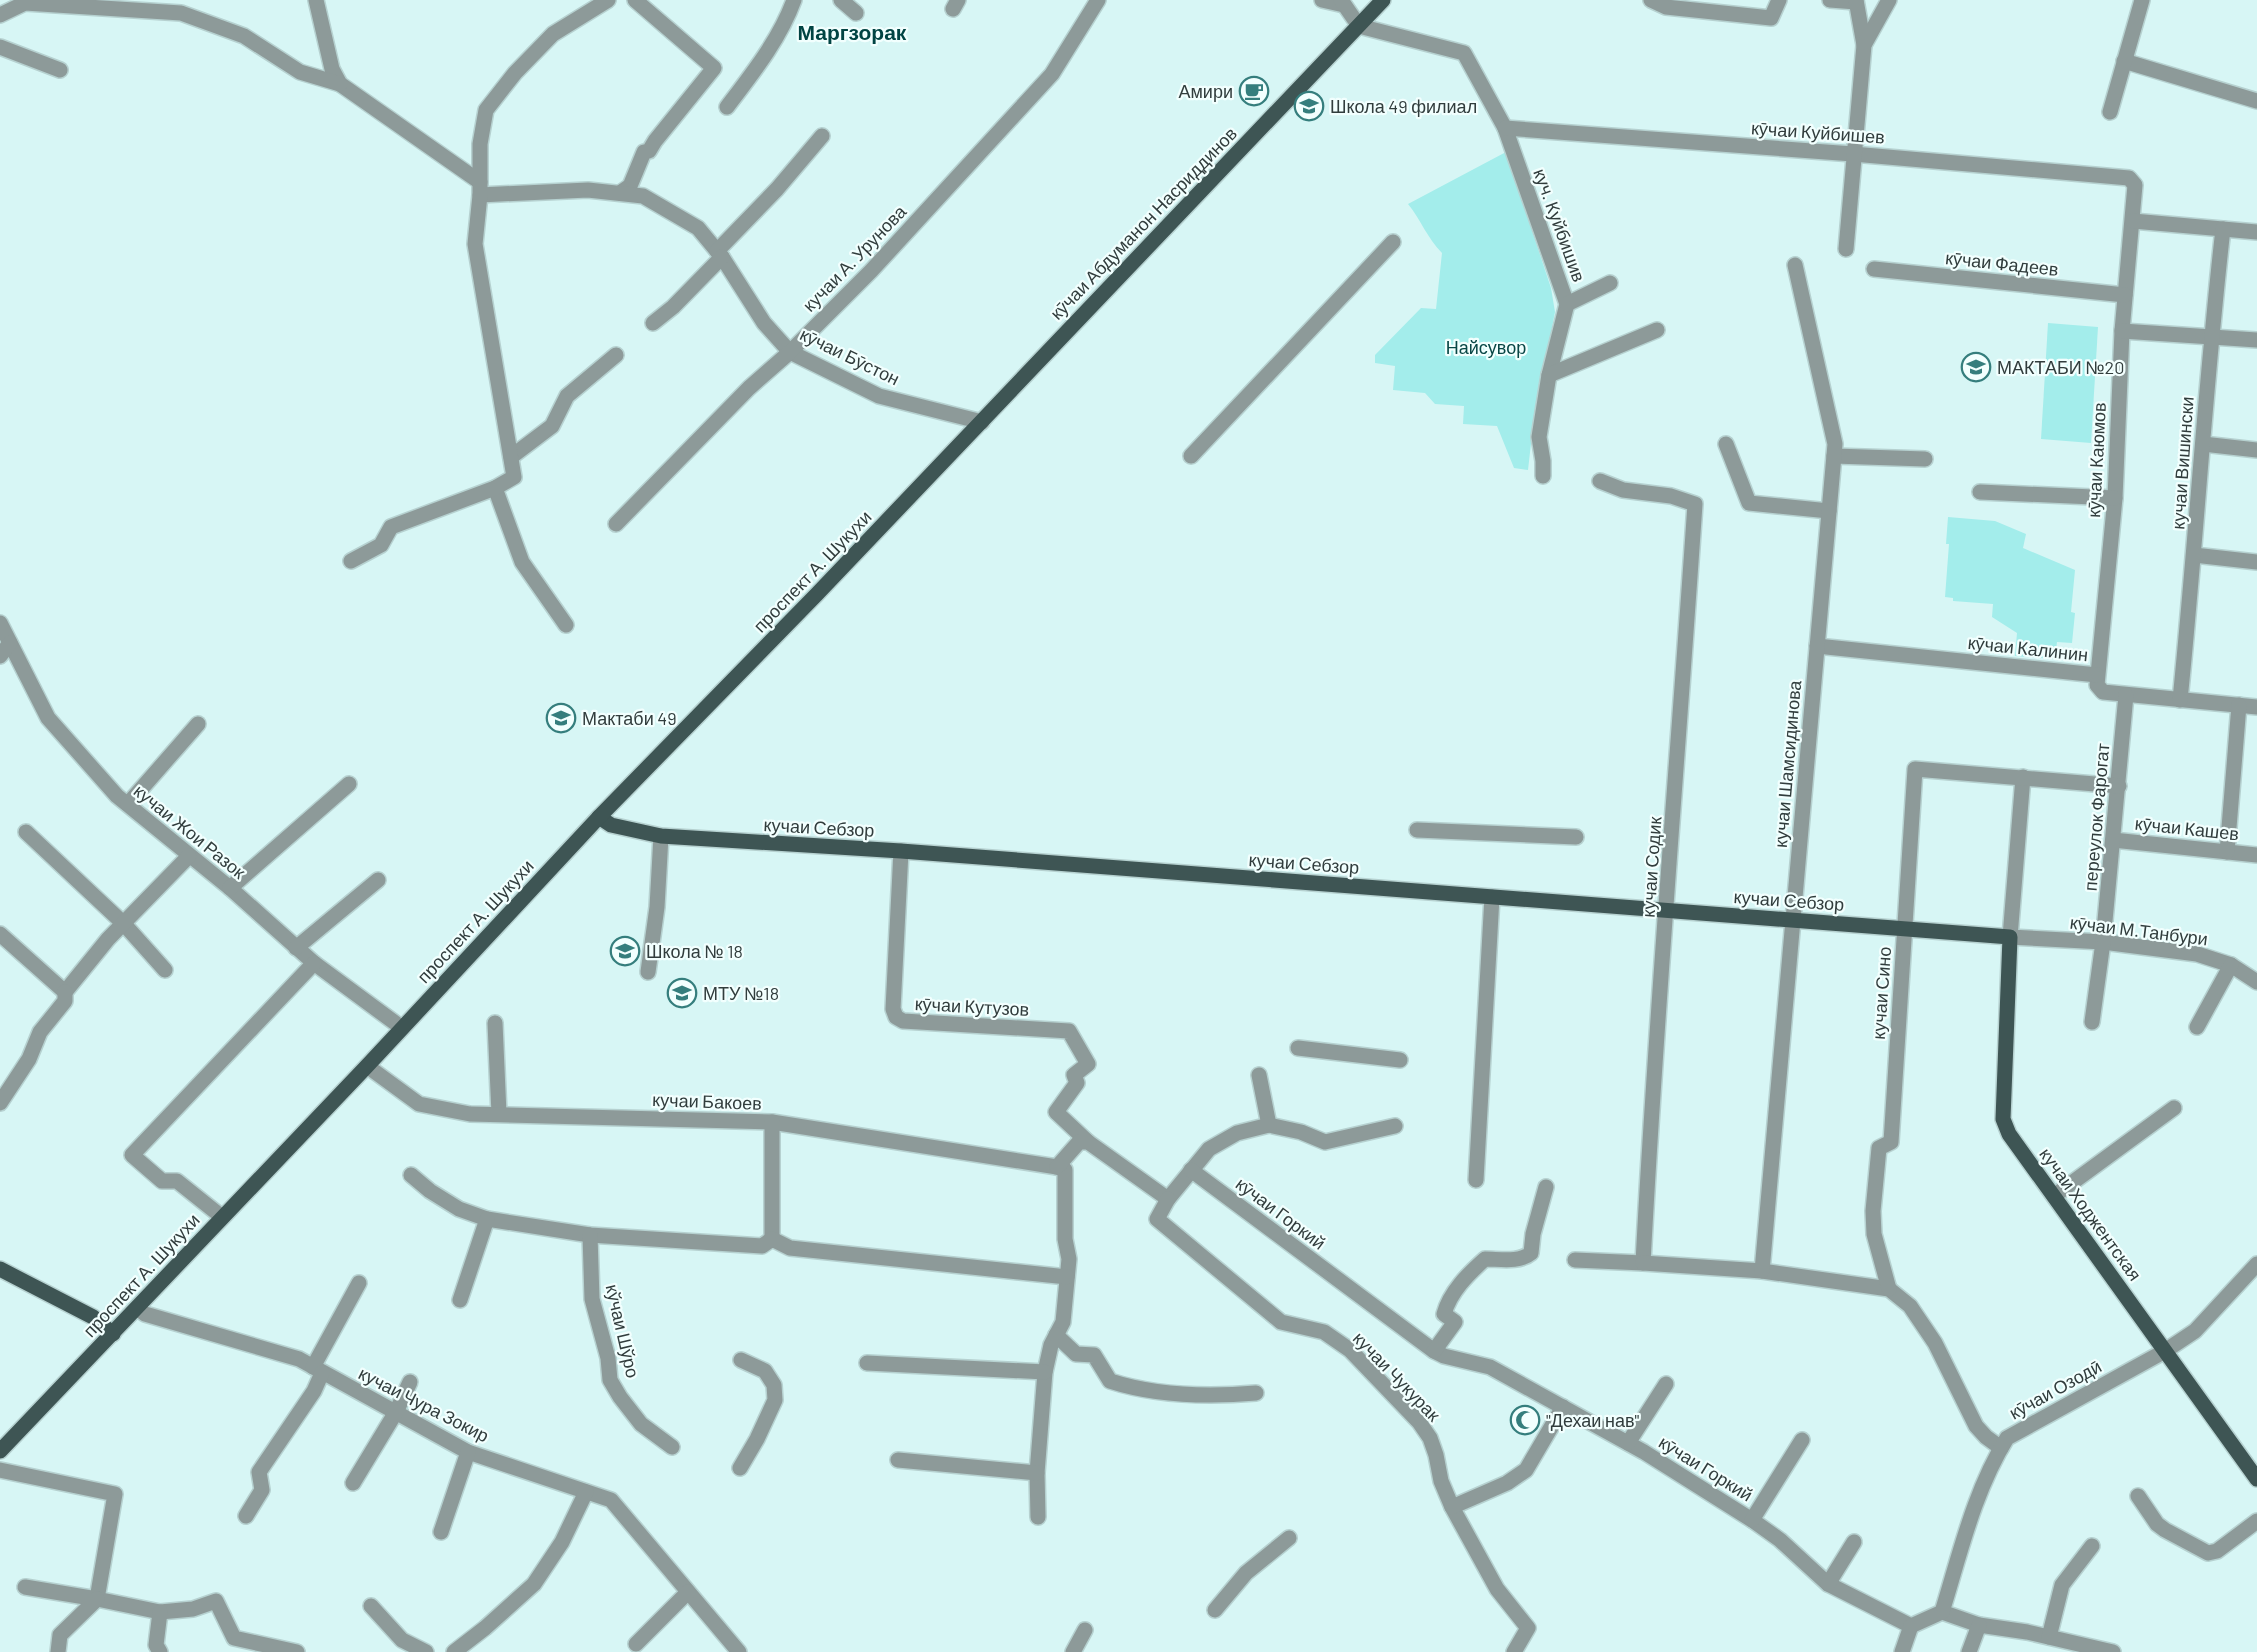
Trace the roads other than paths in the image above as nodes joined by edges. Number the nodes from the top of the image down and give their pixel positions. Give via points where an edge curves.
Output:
1 (316, 0) edge
2 (608, 0) edge
3 (634, 0) edge
4 (794, 0) edge
5 (841, 0) edge
6 (1098, 0) edge
7 (1322, 0) edge
8 (1383, 0) edge
9 (1652, 0) edge
10 (1779, 0) edge
11 (1830, 0) edge
12 (1890, 0) edge
13 (2142, 0) edge
14 (1856, 1) edge
15 (1342, 3) edge
16 (136, 6) edge
17 (856, 13) dead end
18 (0, 15) edge
19 (1359, 26) junction
20 (1864, 45) junction
21 (0, 47) edge
22 (2124, 61) junction
23 (60, 70) dead end
24 (340, 84) junction
25 (2257, 101) edge
26 (727, 107) dead end
27 (2110, 112) dead end
28 (1505, 128) junction
29 (822, 136) dead end
30 (1853, 154) junction
31 (2128, 178) joint
32 (480, 189) junction
33 (620, 193) junction
34 (2133, 221) junction
35 (2223, 229) junction
36 (2257, 232) edge
37 (1393, 242) dead end
38 (1846, 249) dead end
39 (719, 254) junction
40 (1795, 265) dead end
41 (1874, 269) dead end
42 (1610, 283) dead end
43 (2125, 295) junction
44 (1567, 304) junction
45 (653, 323) dead end
46 (1657, 330) dead end
47 (2122, 331) junction
48 (2211, 336) junction
49 (2257, 340) edge
50 (790, 352) junction
51 (616, 355) dead end
52 (1549, 375) junction
53 (982, 422) junction
54 (1726, 444) dead end
55 (2203, 444) junction
56 (2257, 450) edge
57 (1191, 456) dead end
58 (1834, 456) junction
59 (511, 457) junction
60 (1925, 459) dead end
61 (1543, 476) dead end
62 (1600, 481) dead end
63 (495, 488) junction
64 (1980, 492) dead end
65 (2115, 498) junction
66 (1829, 511) junction
67 (616, 524) dead end
68 (2194, 555) junction
69 (351, 561) dead end
70 (2257, 561) edge
71 (0, 622) edge
72 (566, 625) dead end
73 (10, 643) junction
74 (1817, 646) junction
75 (0, 656) edge
76 (2097, 675) junction
77 (2126, 695) junction
78 (2180, 700) junction
79 (2239, 705) junction
80 (2257, 707) edge
81 (198, 724) dead end
82 (2023, 777) junction
83 (349, 784) dead end
84 (2119, 786) junction
85 (128, 804) junction
86 (599, 817) junction
87 (1417, 830) dead end
88 (26, 832) dead end
89 (662, 836) junction
90 (1576, 837) dead end
91 (2113, 840) junction
92 (901, 851) junction
93 (2227, 852) junction
94 (2257, 855) edge
95 (189, 856) junction
96 (378, 880) dead end
97 (230, 888) junction
98 (1492, 897) junction
99 (1667, 910) junction
100 (1793, 919) junction
101 (124, 924) junction
102 (1905, 928) junction
103 (0, 934) edge
104 (2010, 937) junction
105 (2103, 942) junction
106 (296, 948) junction
107 (314, 963) junction
108 (2231, 965) junction
109 (165, 970) dead end
110 (648, 972) dead end
111 (2257, 982) edge
112 (65, 992) junction
113 (2092, 1022) dead end
114 (495, 1023) dead end
115 (2197, 1027) dead end
116 (402, 1028) junction
117 (1298, 1048) dead end
118 (1400, 1060) dead end
119 (367, 1066) junction
120 (1259, 1075) dead end
121 (0, 1103) edge
122 (2174, 1108) dead end
123 (499, 1114) junction
124 (771, 1122) junction
125 (1269, 1125) junction
126 (1395, 1126) dead end
127 (1088, 1142) junction
128 (1056, 1167) junction
129 (1191, 1170) junction
130 (411, 1175) dead end
131 (1476, 1180) dead end
132 (1546, 1187) dead end
133 (2054, 1196) junction
134 (1168, 1198) junction
135 (222, 1217) junction
136 (487, 1219) junction
137 (590, 1235) junction
138 (772, 1239) junction
139 (1575, 1260) dead end
140 (1643, 1263) junction
141 (0, 1269) edge
142 (1762, 1271) junction
143 (2255, 1273) edge
144 (1067, 1277) junction
145 (359, 1283) dead end
146 (1889, 1289) junction
147 (460, 1300) dead end
148 (137, 1308) junction
149 (113, 1334) junction
150 (1056, 1335) junction
151 (1434, 1351) junction
152 (2165, 1351) junction
153 (741, 1360) dead end
154 (867, 1363) dead end
155 (318, 1370) junction
156 (1045, 1372) junction
157 (410, 1382) dead end
158 (1666, 1384) dead end
159 (1256, 1394) dead end
160 (1563, 1407) junction
161 (396, 1412) junction
162 (1802, 1440) dead end
163 (1628, 1443) junction
164 (672, 1447) dead end
165 (2001, 1448) junction
166 (0, 1451) edge
167 (468, 1452) junction
168 (898, 1460) dead end
169 (740, 1468) dead end
170 (0, 1470) edge
171 (1037, 1473) junction
172 (2257, 1479) edge
173 (353, 1483) dead end
174 (586, 1491) junction
175 (2138, 1496) dead end
176 (1452, 1507) junction
177 (246, 1516) dead end
178 (1038, 1517) dead end
179 (1752, 1520) junction
180 (2257, 1521) edge
181 (441, 1532) dead end
182 (1289, 1538) dead end
183 (1854, 1542) dead end
184 (2092, 1546) dead end
185 (1828, 1584) junction
186 (25, 1587) dead end
187 (688, 1592) junction
188 (97, 1599) junction
189 (370, 1606) dead end
190 (1215, 1610) dead end
191 (160, 1612) junction
192 (1942, 1612) junction
193 (1979, 1625) junction
194 (1911, 1626) junction
195 (1085, 1630) dead end
196 (2049, 1637) junction
197 (636, 1644) dead end
198 (158, 1648) edge
199 (57, 1652) edge
200 (297, 1652) edge
201 (426, 1652) edge
202 (454, 1652) edge
203 (739, 1652) edge
204 (1073, 1652) edge
205 (1514, 1652) edge
206 (1902, 1652) edge
207 (1969, 1652) edge
208 (2113, 1652) edge

1 - 24 street via 332,69
2 - 32 street via 554,34 515,73 486,110 480,144
3 - 33 street via 714,68 649,151 644,152 630,186
4 - 26 street via 759,63
5 - 17 street
6 - 50 street, кучаи А. Урунова via 1052,74 879,262
7 - 15 street
8 - 19 main road, кӯчаи Абдуманон Насриддинов
9 - 10 street via 1666,7 1771,18
11 - 14 street
12 - 20 street
13 - 22 street
14 - 20 street
15 - 19 street
16 - 18 street via 25,3
16 - 24 street via 181,13 244,36 300,72
19 - 28 street, куч. Куйбишив via 1464,53
19 - 53 main road, кӯчаи Абдуманон Насриддинов
20 - 30 street
21 - 23 street
22 - 25 street
22 - 27 street
24 - 32 street
28 - 30 street, кӯчаи Куйбишев
28 - 44 street, куч. Куйбишив
29 - 39 street
30 - 31 street, кӯчаи Куйбишев
30 - 38 street
31 - 34 street, кӯчаи Каюмов via 2135,185
32 - 33 street, кӯчаи Бӯстон
32 - 59 street via 475,244
33 - 39 street, кӯчаи Бӯстон via 643,196 661,205 698,228
34 - 35 street
34 - 43 street, кӯчаи Каюмов
35 - 36 street
35 - 48 street, кучаи Вишински
37 - 57 street
39 - 45 street via 673,307
39 - 50 street, кӯчаи Бӯстон via 764,323
40 - 58 street, кучаи Шамсидинова via 1835,444
41 - 43 street, кӯчаи Фадеев
42 - 44 street
43 - 47 street, кӯчаи Каюмов
44 - 52 street, куч. Куйбишив
46 - 52 street
47 - 48 street
47 - 65 street, кӯчаи Каюмов
48 - 49 street
48 - 55 street, кучаи Вишински
50 - 53 street, кӯчаи Бӯстон via 879,396
50 - 67 street, кучаи А. Урунова via 749,388
51 - 59 street via 567,396 552,426
52 - 61 street, куч. Куйбишив via 1539,437
53 - 86 main road, проспект А. Шукухи
54 - 66 street via 1749,502
55 - 56 street
55 - 68 street, кучаи Вишински
58 - 60 street
58 - 66 street, кучаи Шамсидинова
59 - 63 street via 514,477
62 - 99 street, кучаи Содик via 1623,490 1671,496 1695,504
63 - 69 street via 391,527 381,545
63 - 72 street via 522,562
64 - 65 street
65 - 76 street, кӯчаи Каюмов
66 - 74 street, кучаи Шамсидинова
68 - 70 street
68 - 78 street, кучаи Вишински
71 - 73 street, кучаи Жои Разок
73 - 75 street
73 - 85 street, кучаи Жои Разок via 48,718
74 - 76 street, кӯчаи Калинин
74 - 100 street, кучаи Шамсидинова
76 - 77 street, кӯчаи Калинин via 2099,690
77 - 78 street, кӯчаи Калинин
77 - 84 street, переулок Фарогат
78 - 79 street, кӯчаи Калинин
79 - 80 street, кӯчаи Калинин
79 - 93 street
81 - 85 street
82 - 84 street
82 - 102 street, кучаи Сино via 1915,769
82 - 104 street
83 - 97 street
84 - 91 street, переулок Фарогат
85 - 95 street, кучаи Жои Разок
86 - 89 main road, кучаи Себзор via 611,825
86 - 116 main road, проспект А. Шукухи
87 - 90 street
88 - 101 street
89 - 92 main road, кучаи Себзор
89 - 110 street
91 - 93 street, кӯчаи Кашев
91 - 105 street, переулок Фарогат
92 - 98 main road, кучаи Себзор
92 - 127 street, кӯчаи Кутузов via 893,1009 896,1017 903,1021 1069,1031 1088,1064 1074,1075 1077,1083 1056,1113
93 - 94 street, кӯчаи Кашев
95 - 97 street, кучаи Жои Разок
95 - 101 street
96 - 106 street
97 - 106 street, кучаи Жои Разок
98 - 99 main road, кучаи Себзор
98 - 131 street
99 - 100 main road, кучаи Себзор
99 - 140 street, кучаи Содик
100 - 102 main road, кучаи Себзор
100 - 142 street, кучаи Шамсидинова
101 - 109 street
101 - 112 street
102 - 104 main road, кучаи Себзор
102 - 146 street, кучаи Сино via 1891,1142 1879,1148 1873,1211 1874,1234
103 - 112 street
104 - 105 street, кӯчаи М.Танбури
104 - 133 main road, кучаи Ходжентская via 2003,1119 2009,1134
105 - 108 street, кӯчаи М.Танбури via 2197,954
105 - 113 street, переулок Фарогат
106 - 107 street, кучаи Жои Разок
107 - 116 street, кучаи Жои Разок
107 - 135 street via 132,1155 162,1181 177,1181
108 - 111 street, кӯчаи М.Танбури
108 - 115 street
112 - 121 street via 65,1000 40,1032 29,1059
114 - 123 street
116 - 119 main road, проспект А. Шукухи
117 - 118 street
119 - 123 street, кучаи Бакоев via 419,1104 470,1114
119 - 135 main road, проспект А. Шукухи
120 - 125 street
122 - 133 street
123 - 124 street, кучаи Бакоев
124 - 128 street, кучаи Бакоев
124 - 138 street
125 - 126 street via 1325,1142
125 - 129 street via 1237,1133 1209,1149
127 - 128 street via 1079,1142
127 - 134 street
128 - 144 street via 1065,1170 1065,1239 1070,1259
129 - 134 street
129 - 151 street, кӯчаи Горкий
130 - 136 street via 459,1209
132 - 151 street via 1531,1253 1526,1258 1485,1259 1470,1272 1447,1303 1444,1314 1455,1322
133 - 152 main road, кучаи Ходжентская
134 - 176 street, кучаи Чукурак via 1157,1219 1281,1322 1324,1332 1350,1350 1419,1422 1430,1438
135 - 148 main road, проспект А. Шукухи
136 - 137 street
136 - 147 street
137 - 138 street via 762,1246
137 - 164 street, кўчаи Шўро via 592,1299 610,1380 641,1424
138 - 144 street via 790,1248
139 - 140 street
140 - 142 street
141 - 149 main road via 93,1317
142 - 146 street
143 - 152 street, кӯчаи Озодӣ via 2195,1331
144 - 150 street via 1062,1322
145 - 155 street
146 - 165 street via 1910,1306 1935,1343 1976,1426
148 - 149 main road, проспект А. Шукухи
148 - 155 street, кучаи Чура Зокир via 145,1314 299,1359
149 - 166 main road, проспект А. Шукухи
150 - 156 street
150 - 159 street via 1076,1353 1094,1355 1110,1381 1135,1389 1219,1396
151 - 160 street, кӯчаи Горкий via 1490,1367
152 - 165 street, кӯчаи Озодӣ via 2007,1438
152 - 172 main road, кучаи Ходжентская
153 - 169 street via 765,1371 774,1385 776,1400
154 - 156 street
155 - 161 street, кучаи Чура Зокир
155 - 177 street via 314,1391 259,1472 262,1490
156 - 171 street
157 - 161 street
158 - 163 street
160 - 163 street, кӯчаи Горкий
160 - 176 street via 1526,1470 1507,1483
161 - 167 street, кучаи Чура Зокир
161 - 173 street
162 - 179 street
163 - 179 street, кӯчаи Горкий
165 - 192 street, кӯчаи Озодӣ via 1971,1520
167 - 174 street, кучаи Чура Зокир
167 - 181 street
168 - 171 street
170 - 188 street via 115,1494
171 - 178 street
174 - 187 street, кучаи Чура Зокир via 611,1500
174 - 202 street via 562,1542 534,1584
175 - 180 street via 2157,1524 2208,1553 2217,1551
176 - 205 street, кучаи Чукурак via 1497,1589 1528,1628
179 - 185 street, кӯчаи Горкий
182 - 190 street via 1246,1573
183 - 185 street
184 - 196 street via 2062,1585
185 - 194 street, кӯчаи Горкий
186 - 188 street
187 - 197 street
187 - 203 street, кучаи Чура Зокир
188 - 191 street
188 - 199 street via 60,1635
189 - 201 street via 402,1640
191 - 198 street
191 - 200 street via 193,1609 216,1601 234,1638
192 - 193 street
192 - 194 street
193 - 196 street
193 - 207 street
194 - 206 street
195 - 204 street
196 - 208 street

